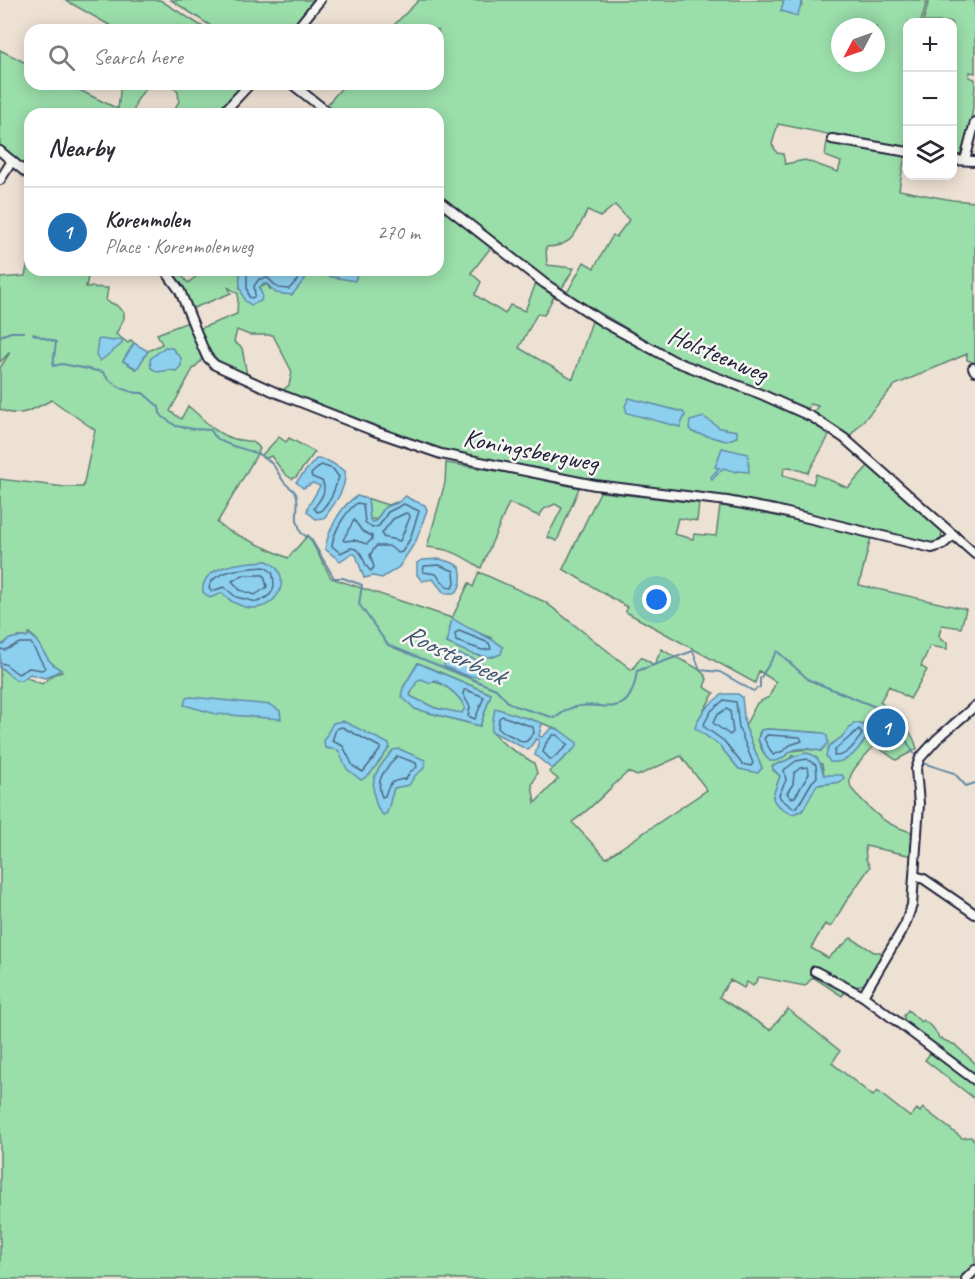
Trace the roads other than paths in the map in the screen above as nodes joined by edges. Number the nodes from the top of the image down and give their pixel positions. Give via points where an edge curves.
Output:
1 (320, 0) edge
2 (301, 24) edge
3 (244, 90) edge
4 (300, 90) edge
5 (228, 108) edge
6 (322, 108) edge
7 (975, 122) edge
8 (832, 139) dead end
9 (0, 151) edge
10 (903, 151) edge
11 (957, 160) edge
12 (965, 160) junction
13 (12, 161) junction
14 (975, 161) edge
15 (24, 171) edge
16 (0, 180) edge
17 (444, 205) edge
18 (169, 276) edge
19 (954, 535) junction
20 (975, 555) edge
21 (975, 706) edge
22 (915, 876) junction
23 (975, 914) edge
24 (815, 971) dead end
25 (863, 996) junction
26 (975, 1080) edge
27 (975, 1270) edge
28 (966, 1279) edge

1 - 2 street
3 - 5 street
4 - 6 street
7 - 12 street
8 - 10 street
9 - 13 street
11 - 12 street
12 - 14 street
13 - 15 street
13 - 16 street
17 - 19 street, Holsteenweg via 544,283 603,322 674,361 812,417 844,438
18 - 19 street, Koningsbergweg via 180,291 207,357 215,365 441,454 595,485 728,501 932,548
19 - 20 street, Holsteenweg
21 - 22 street via 937,738 916,769 919,804
22 - 23 street
22 - 25 street via 909,916
24 - 25 street
25 - 26 street
27 - 28 street

